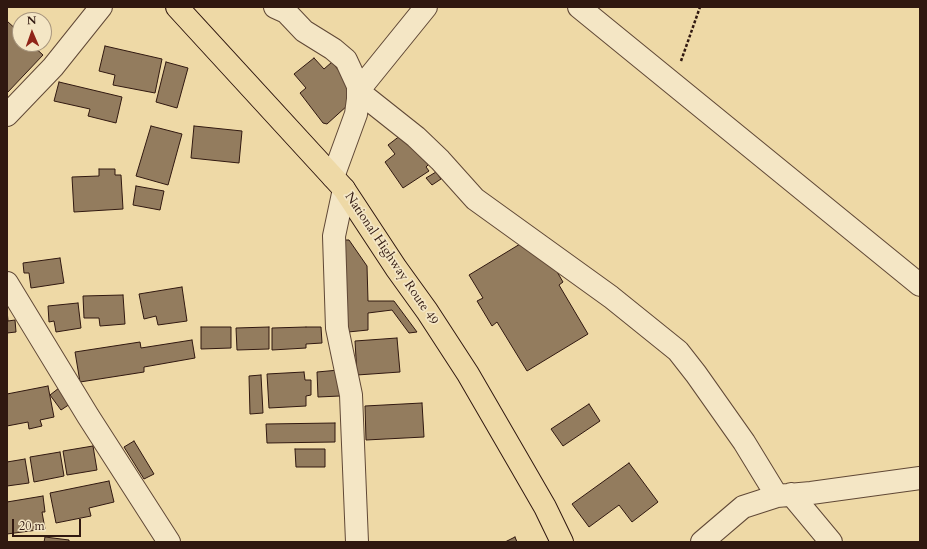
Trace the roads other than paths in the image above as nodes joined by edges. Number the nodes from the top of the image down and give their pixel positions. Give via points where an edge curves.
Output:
1 (101, 7) edge
2 (178, 7) edge
3 (275, 7) edge
4 (426, 7) edge
5 (579, 7) edge
6 (358, 91) junction
7 (7, 115) edge
8 (338, 183) junction
9 (7, 283) edge
10 (920, 285) edge
11 (920, 478) edge
12 (784, 495) junction
13 (170, 542) edge
14 (357, 542) edge
15 (562, 542) edge
16 (702, 542) edge
17 (831, 542) edge

1 - 7 street via 53,67
2 - 8 highway, National Highway Route 49
3 - 6 street via 286,12 304,31 346,60 356,80
4 - 6 street
5 - 10 street
6 - 8 street via 356,114
6 - 12 street via 416,136 475,200 612,297 678,351
8 - 14 street via 334,236 337,328 351,395
8 - 15 highway, National Highway Route 49 via 468,374 520,462
9 - 13 street via 88,416
11 - 12 street
12 - 16 street via 743,507
12 - 17 street

